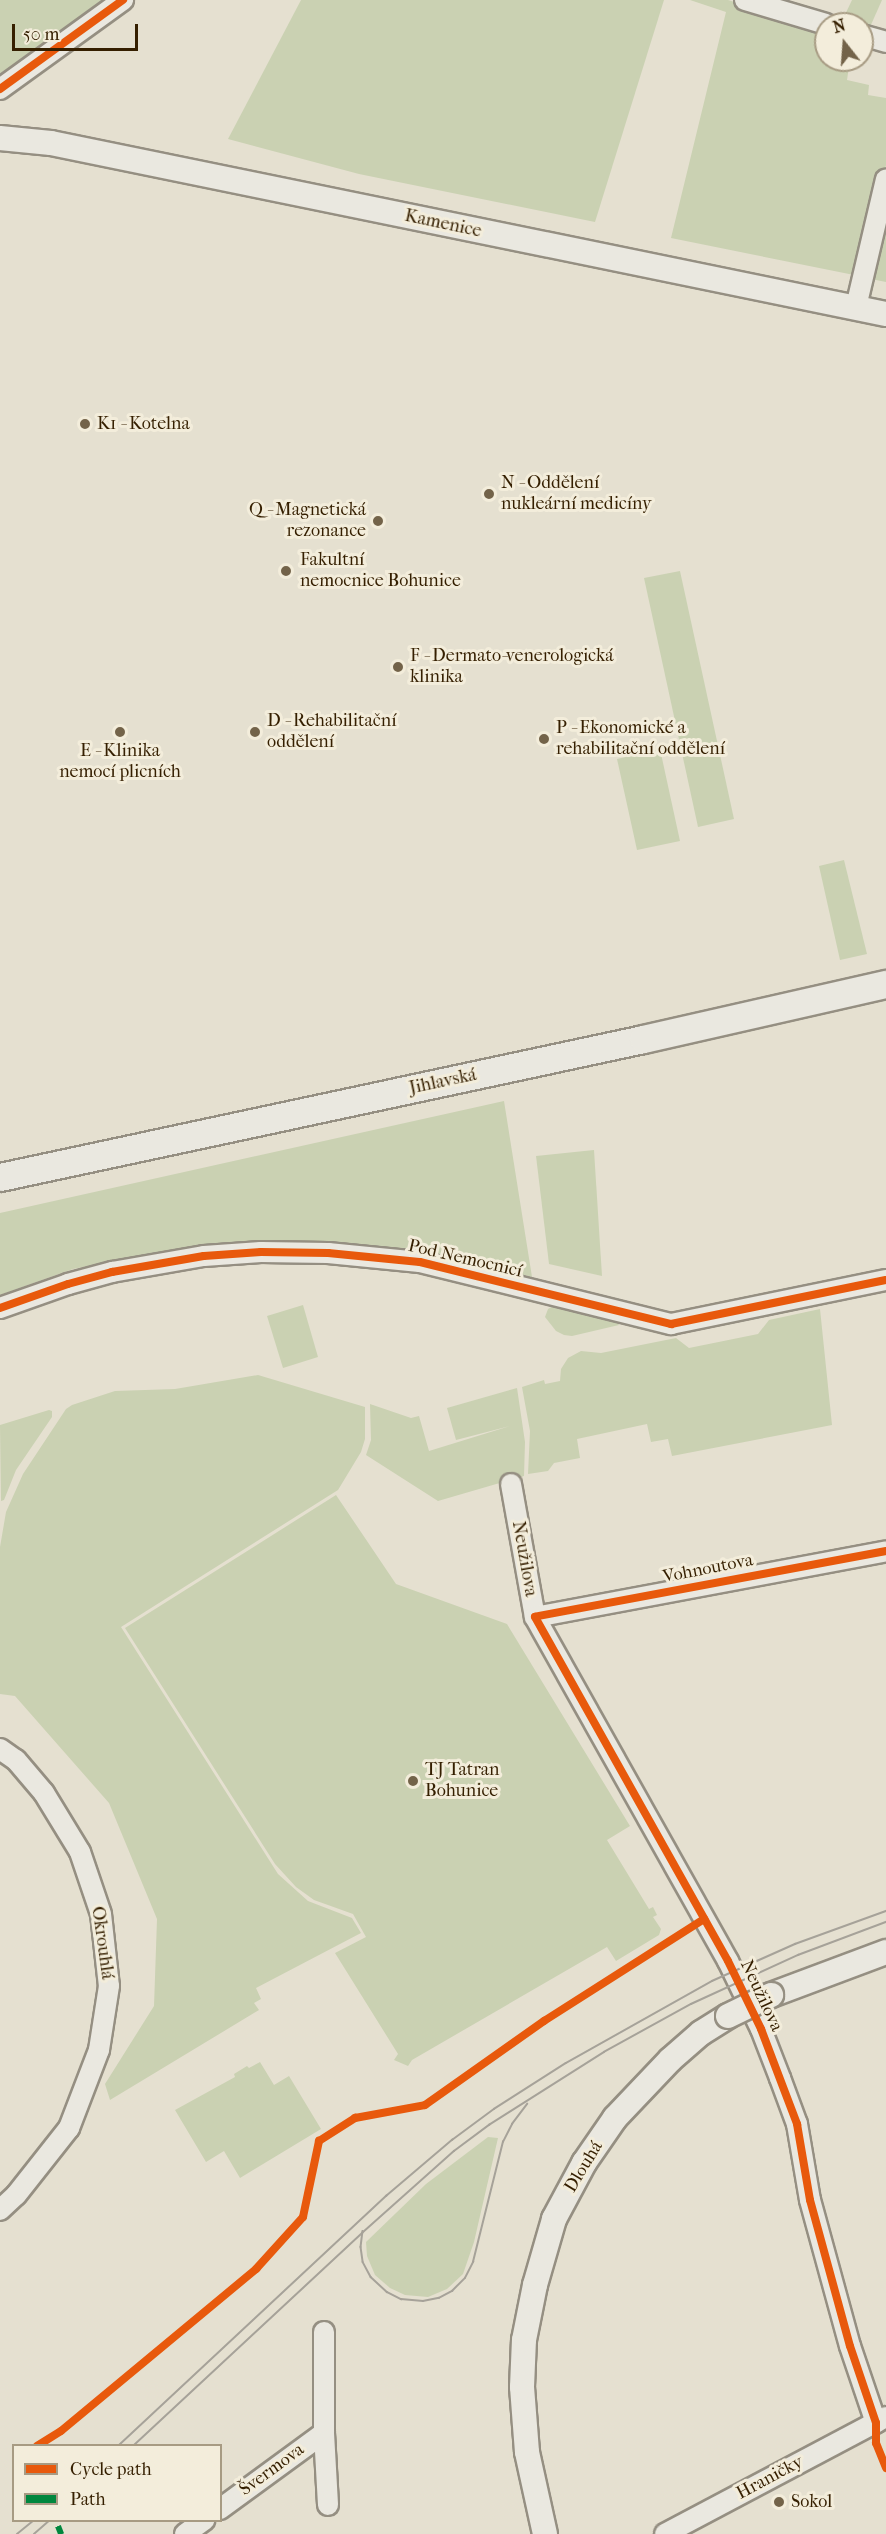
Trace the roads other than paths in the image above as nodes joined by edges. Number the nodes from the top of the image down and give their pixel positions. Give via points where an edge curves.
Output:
1 (123, 0) edge
2 (745, 0) edge
3 (814, 20) edge
4 (0, 89) edge
5 (0, 138) edge
6 (886, 179) edge
7 (856, 308) junction
8 (886, 314) edge
9 (886, 984) edge
10 (0, 1177) edge
11 (886, 1280) edge
12 (0, 1308) edge
13 (511, 1484) dead end
14 (886, 1551) edge
15 (535, 1617) junction
16 (0, 1749) edge
17 (886, 1952) edge
18 (0, 2210) edge
19 (324, 2332) dead end
20 (881, 2420) edge
21 (324, 2433) junction
22 (328, 2505) dead end
23 (222, 2508) edge
24 (201, 2522) edge
25 (185, 2534) edge
26 (545, 2534) edge
27 (664, 2534) edge

1 - 4 street
2 - 3 street
5 - 7 street, Kamenice via 51,143
6 - 7 street
7 - 8 street, Kamenice
9 - 10 main road, Jihlavská
11 - 12 street, Pod Nemocnicí via 671,1324 420,1262 327,1252 261,1252 204,1256 112,1272
13 - 15 street, Neužilova
14 - 15 street, Vohnoutova
15 - 20 street, Neužilova via 728,1961 761,2029 796,2124 810,2200 850,2346
16 - 18 street, Okrouhlá via 16,1760 44,1793 80,1852 101,1914 109,1986 99,2050 69,2128
17 - 26 street, Dlouhá, bridge via 771,1995 702,2033 670,2060 615,2118 584,2163 554,2219 524,2340 522,2387 527,2452
19 - 21 street, Švermova
20 - 27 street, Hraničky
21 - 22 street, Švermova
21 - 23 street, Švermova
24 - 25 street

